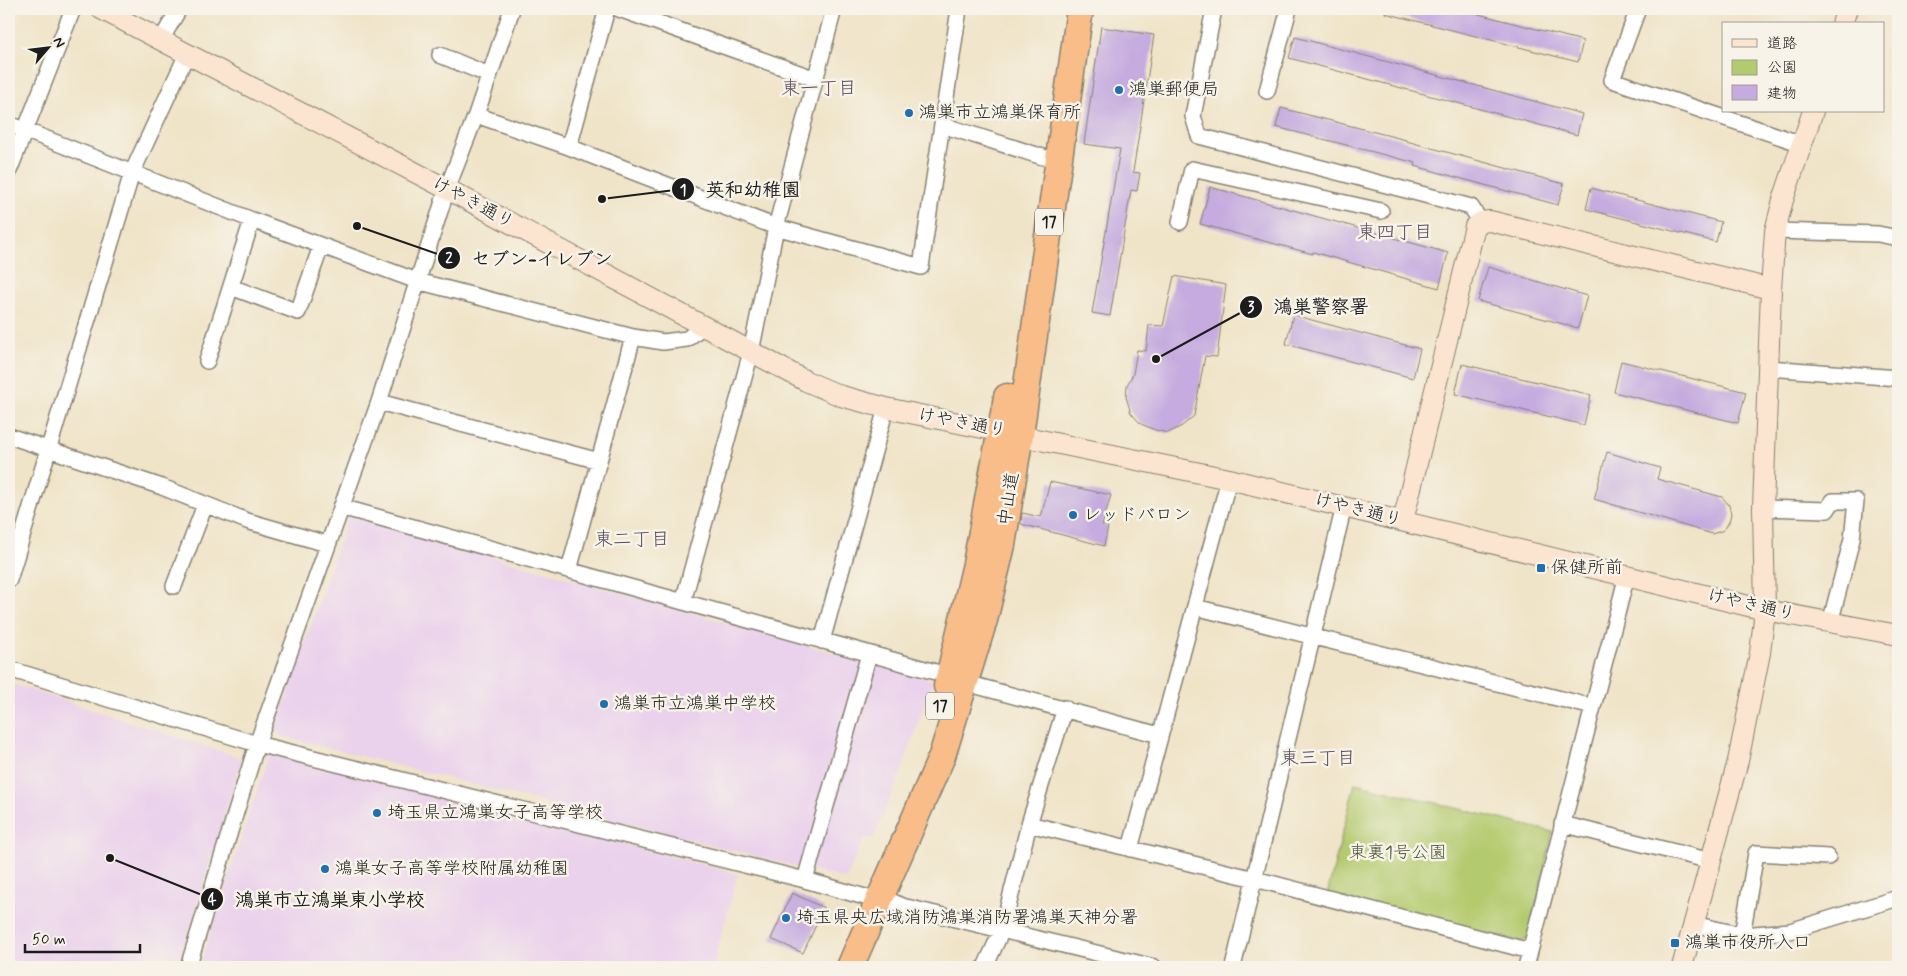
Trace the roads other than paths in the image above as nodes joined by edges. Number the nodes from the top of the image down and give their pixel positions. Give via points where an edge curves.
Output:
1 (73, 9) edge
2 (101, 9) edge
3 (179, 9) edge
4 (512, 9) edge
5 (608, 9) edge
6 (619, 9) edge
7 (834, 9) edge
8 (959, 9) edge
9 (1065, 9) edge
10 (1080, 9) edge
11 (1214, 9) edge
12 (1289, 9) edge
13 (1638, 9) edge
14 (1847, 9) edge
15 (1843, 22) edge
16 (161, 40) junction
17 (187, 54) junction
18 (440, 54) dead end
19 (490, 76) junction
20 (816, 79) junction
21 (1267, 91) dead end
22 (1813, 112) edge
23 (476, 115) junction
24 (9, 124) edge
25 (942, 125) junction
26 (24, 129) junction
27 (1802, 144) junction
28 (569, 147) junction
29 (1043, 157) junction
30 (1330, 171) junction
31 (9, 172) edge
32 (132, 172) junction
33 (447, 189) junction
34 (1322, 197) junction
35 (1381, 211) dead end
36 (252, 220) junction
37 (1180, 222) dead end
38 (1481, 222) junction
39 (776, 227) junction
40 (1775, 231) junction
41 (1898, 238) edge
42 (322, 246) junction
43 (417, 281) junction
44 (231, 287) junction
45 (1770, 289) junction
46 (702, 326) junction
47 (633, 337) junction
48 (750, 352) junction
49 (207, 361) dead end
50 (1768, 368) junction
51 (1898, 378) edge
52 (379, 402) junction
53 (886, 408) junction
54 (1011, 433) junction
55 (9, 436) edge
56 (47, 450) junction
57 (599, 461) junction
58 (1229, 479) junction
59 (205, 505) junction
60 (341, 506) junction
61 (1344, 506) junction
62 (1763, 508) junction
63 (1403, 521) junction
64 (327, 544) junction
65 (569, 570) junction
66 (1627, 575) junction
67 (9, 580) edge
68 (174, 586) dead end
69 (683, 602) junction
70 (1195, 607) junction
71 (1765, 610) junction
72 (1830, 623) junction
73 (1898, 635) edge
74 (1313, 636) junction
75 (822, 640) junction
76 (869, 654) junction
77 (9, 669) edge
78 (958, 680) junction
79 (1593, 707) junction
80 (1065, 708) junction
81 (1160, 735) junction
82 (257, 744) junction
83 (1029, 824) junction
84 (1562, 824) junction
85 (1130, 849) junction
86 (1828, 857) dead end
87 (1711, 861) junction
88 (1255, 879) junction
89 (805, 880) junction
90 (873, 897) junction
91 (1898, 898) edge
92 (1693, 924) junction
93 (1002, 930) junction
94 (1742, 935) junction
95 (1530, 951) junction
96 (188, 967) edge
97 (833, 967) edge
98 (850, 967) edge
99 (985, 967) edge
100 (1154, 967) edge
101 (1233, 967) edge
102 (1526, 967) edge
103 (1682, 967) edge

1 - 26 street
2 - 16 street, けやき通り
3 - 16 street
4 - 19 street
5 - 28 street
6 - 20 street
7 - 20 street
8 - 25 street
9 - 29 highway, 中山道 / 17
10 - 54 highway, 中山道 / 17
11 - 30 street via 1193,116 1199,136
12 - 21 street
13 - 27 street via 1612,80
14 - 15 street
16 - 17 street, けやき通り
17 - 32 street
17 - 33 street, けやき通り
18 - 19 street
19 - 23 street
20 - 39 street
22 - 27 street
23 - 28 street
23 - 33 street
24 - 26 street
25 - 29 street
25 - 39 street via 921,267
26 - 31 street
26 - 32 street
27 - 40 street
28 - 39 street
29 - 54 highway, 中山道 / 17
30 - 34 street
30 - 38 street via 1471,208
32 - 36 street
32 - 56 street
33 - 43 street
33 - 46 street, けやき通り
34 - 35 street
34 - 37 street via 1192,169
36 - 42 street
36 - 44 street
38 - 45 street via 1490,221
38 - 63 street via 1475,226
39 - 48 street
40 - 41 street via 1878,234
40 - 45 street
42 - 43 street
42 - 44 street via 298,312
43 - 47 street
43 - 52 street
44 - 49 street
45 - 50 street
46 - 47 street via 687,339 664,342
46 - 48 street, けやき通り
47 - 57 street
48 - 53 street, けやき通り via 841,396
48 - 69 street
50 - 51 street
50 - 62 street
52 - 57 street
52 - 60 street
53 - 54 street, けやき通り
53 - 75 street
54 - 58 street, けやき通り
54 - 78 highway, 中山道 / 17 via 1002,545 984,620
55 - 56 street
56 - 59 street via 162,487
56 - 67 street
57 - 65 street
58 - 61 street, けやき通り
58 - 70 street
59 - 64 street
59 - 68 street
60 - 64 street
60 - 65 street
61 - 63 street, けやき通り
61 - 74 street
62 - 71 street
62 - 72 street via 1826,510 1833,501 1856,501 1852,539
63 - 66 street, けやき通り
64 - 82 street
65 - 69 street
66 - 71 street, けやき通り
66 - 79 street
69 - 75 street
70 - 74 street
70 - 81 street
71 - 72 street, けやき通り
71 - 87 street via 1760,653 1738,761
72 - 73 street, けやき通り
74 - 79 street
74 - 88 street
75 - 76 street
76 - 78 street
76 - 89 street
77 - 82 street
78 - 80 street
78 - 90 highway, 中山道 / 17 via 919,772
79 - 84 street
80 - 81 street
80 - 83 street
81 - 85 street
82 - 89 street
82 - 96 street
83 - 85 street
83 - 93 street
84 - 87 street
84 - 95 street
85 - 88 street
86 - 94 street via 1756,853
87 - 92 street
88 - 95 street
88 - 101 street
89 - 90 street
90 - 93 street
90 - 97 highway, 中山道 / 17
90 - 98 highway, 中山道 / 17
91 - 94 street via 1790,930
92 - 94 street
92 - 103 street
93 - 99 street
93 - 100 street
95 - 102 street

